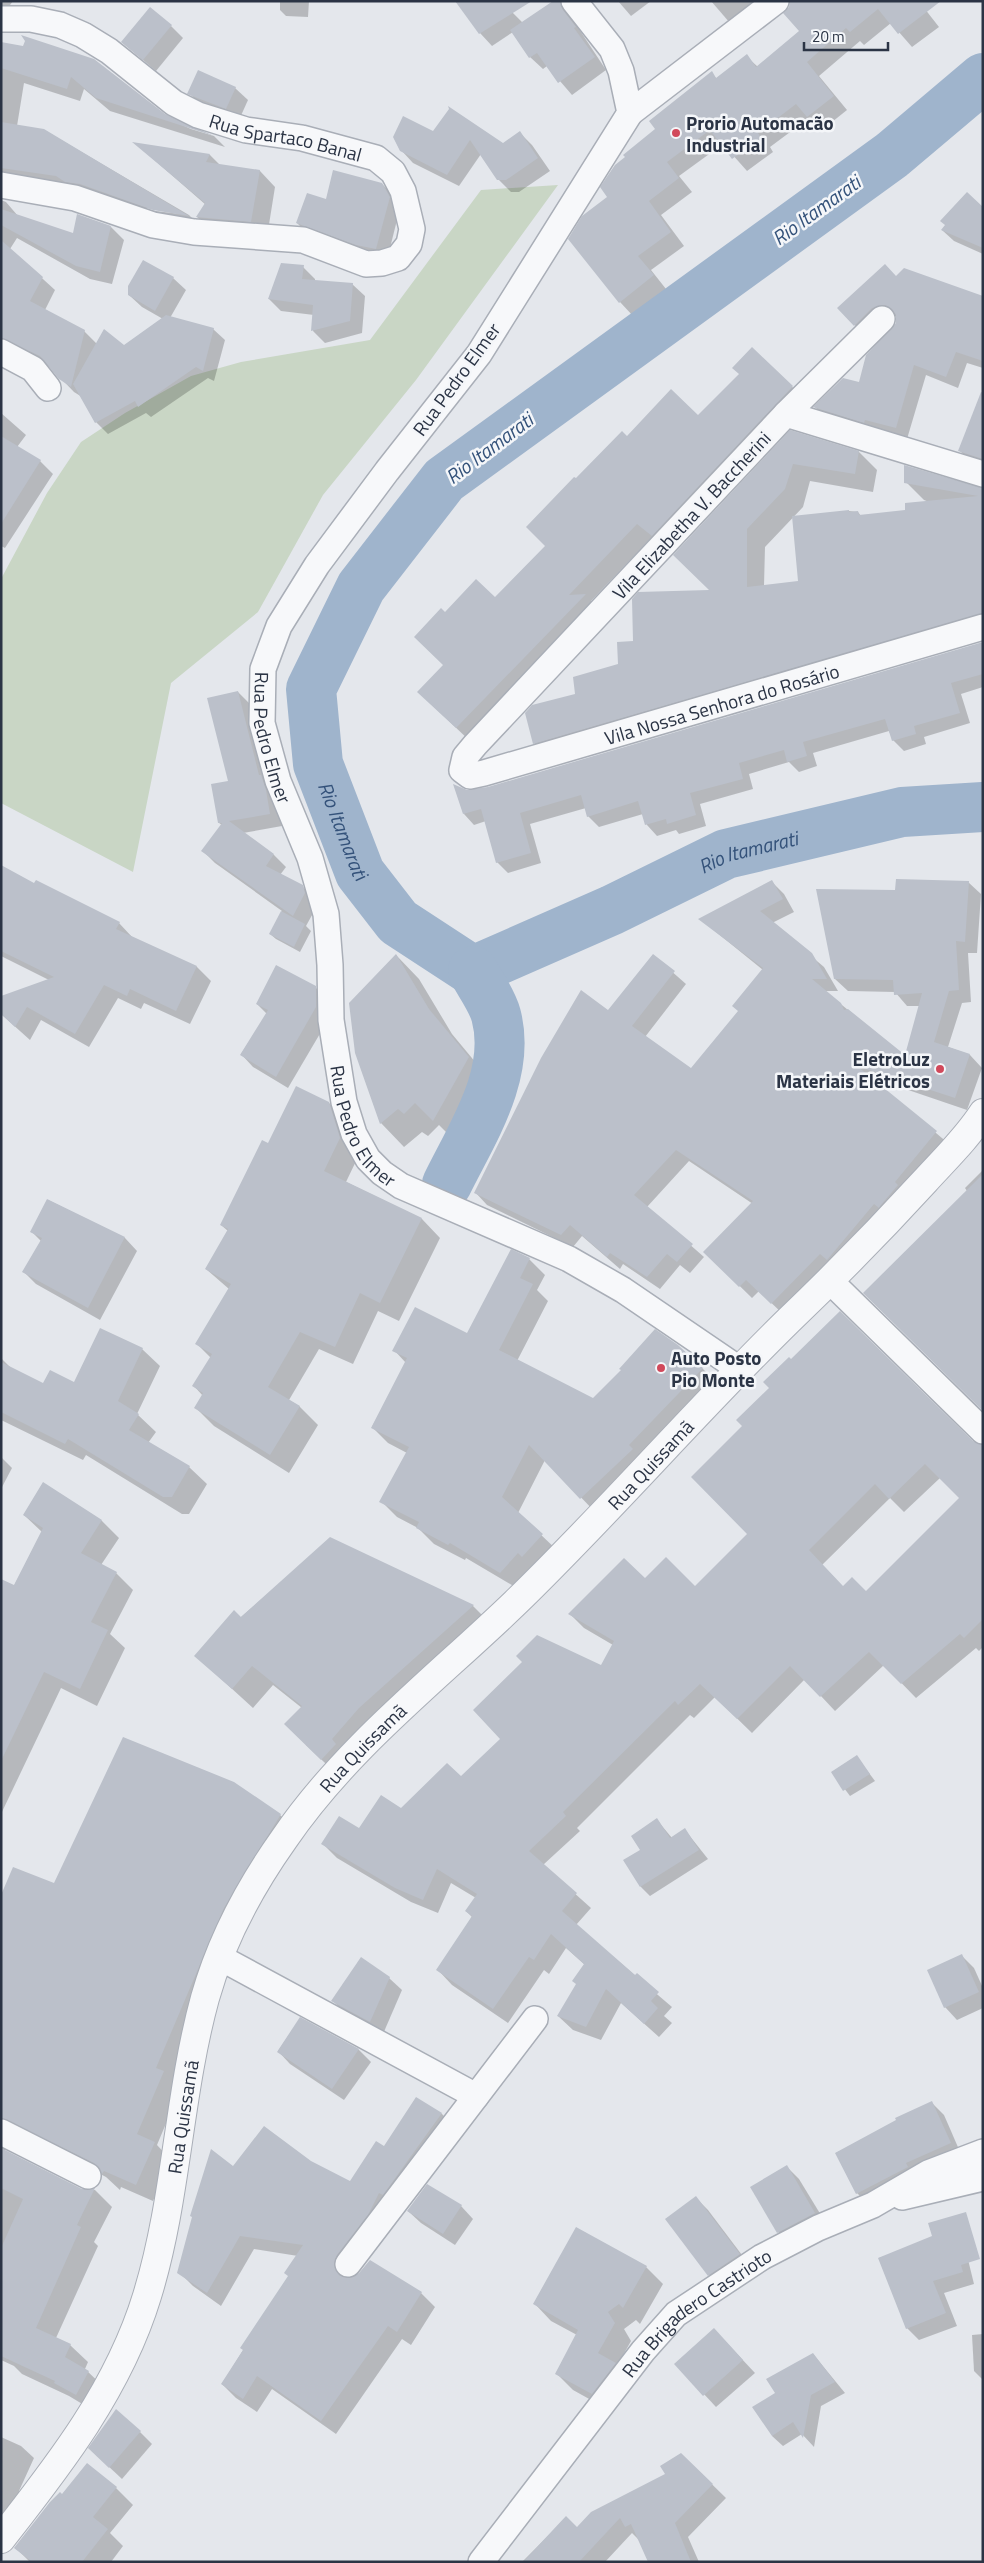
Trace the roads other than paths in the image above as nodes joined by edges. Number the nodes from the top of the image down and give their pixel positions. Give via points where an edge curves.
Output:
1 (574, 1) edge
2 (776, 1) edge
3 (1, 19) edge
4 (630, 113) junction
5 (1, 185) edge
6 (882, 319) dead end
7 (1, 352) edge
8 (48, 388) dead end
9 (786, 414) junction
10 (983, 474) edge
11 (983, 626) edge
12 (462, 770) joint
13 (982, 1114) edge
14 (830, 1281) junction
15 (739, 1368) junction
16 (983, 1431) edge
17 (219, 1956) junction
18 (535, 2019) dead end
19 (476, 2096) junction
20 (1, 2132) edge
21 (983, 2152) edge
22 (88, 2176) dead end
23 (983, 2178) edge
24 (873, 2205) junction
25 (348, 2264) dead end
26 (1, 2539) edge
27 (481, 2562) edge

1 - 4 street via 612,49
2 - 4 street
3 - 5 street, Rua Spartaco Banal via 31,19 83,34 174,103 198,115 246,130 302,138 376,158 393,172 403,191 412,228 409,244 398,258 382,264 366,264 303,240 194,232 153,225 75,198
4 - 15 street, Rua Pedro Elmer via 479,354 317,565 279,626 264,669 262,722 278,780 310,858 326,914 331,1020 344,1102 354,1134 368,1159 402,1186 569,1259 623,1290
6 - 9 street
7 - 8 street via 33,369
9 - 10 street, Vila Elizabetha V. Baccherini
9 - 12 street, Vila Elizabetha V. Baccherini via 475,745 465,757
11 - 12 street, Vila Nossa Senhora do Rosário via 484,773 470,776
13 - 14 street, Rua Quissamã via 966,1136
14 - 15 street, Rua Quissamã
14 - 16 street
15 - 17 street, Rua Quissamã via 585,1533 395,1714 315,1799 261,1874
17 - 19 street
17 - 26 street, Rua Quissamã via 197,2036 158,2259 132,2338 91,2418
18 - 19 street
19 - 25 street
20 - 22 street
21 - 24 street, Rua Brigadero Castrioto via 928,2172
23 - 24 street
24 - 27 street, Rua Brigadero Castrioto via 818,2228 762,2257 676,2314

